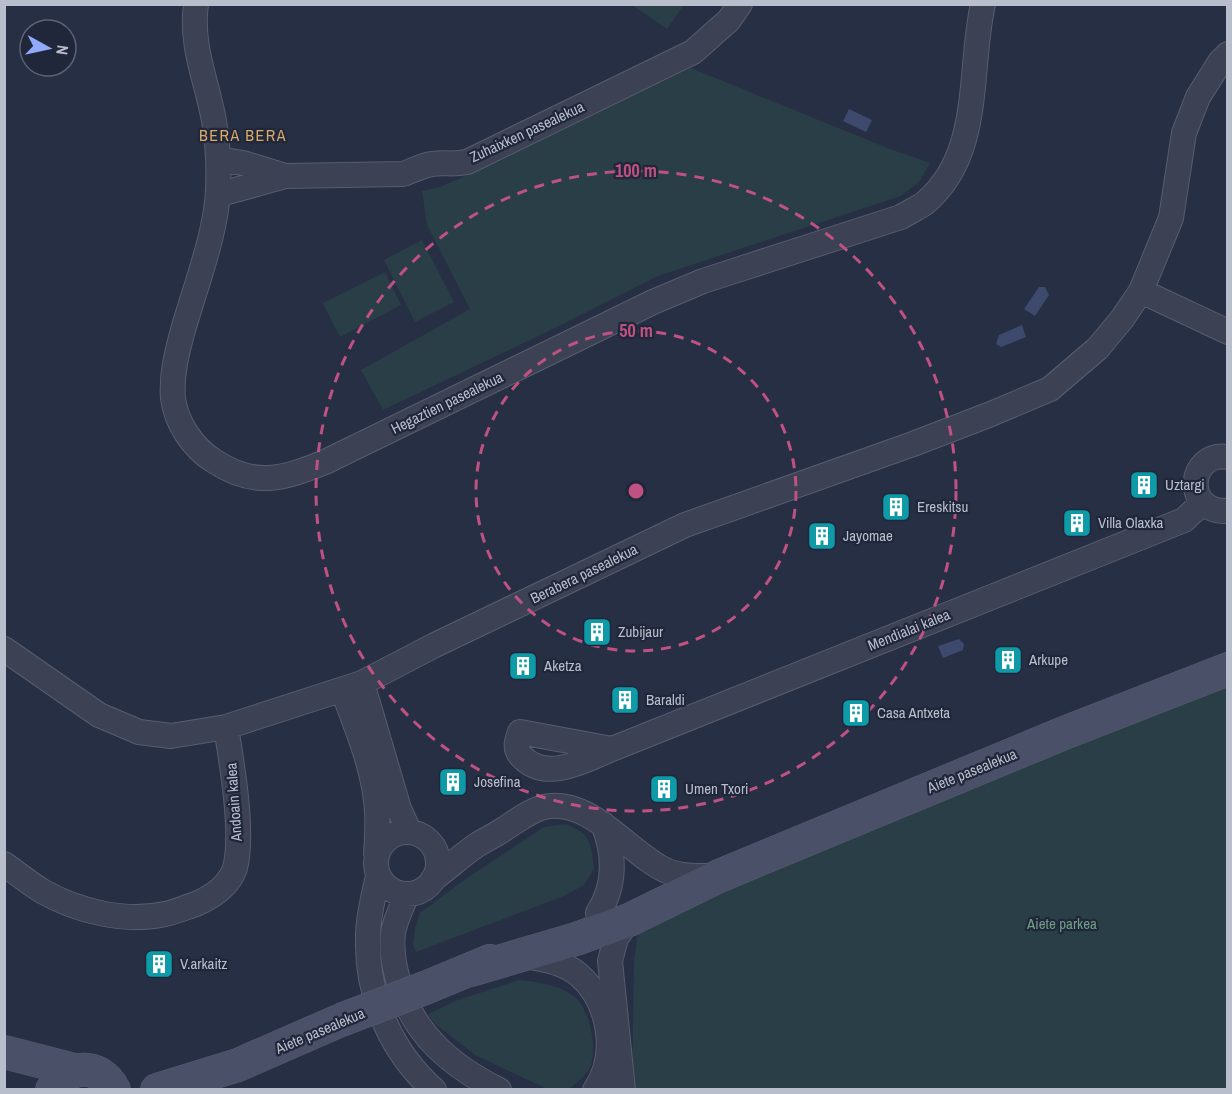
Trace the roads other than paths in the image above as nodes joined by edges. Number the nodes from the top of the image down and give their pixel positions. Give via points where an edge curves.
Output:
1 (196, 4) edge
2 (740, 4) edge
3 (983, 4) edge
4 (1227, 54) edge
5 (218, 159) junction
6 (285, 176) junction
7 (218, 192) junction
8 (1141, 291) junction
9 (1227, 332) edge
10 (1226, 451) edge
11 (1202, 503) junction
12 (1227, 511) edge
13 (4, 649) edge
14 (1227, 669) edge
15 (353, 687) junction
16 (226, 727) junction
17 (612, 749) dead end
18 (603, 824) junction
19 (420, 836) junction
20 (477, 845) junction
21 (4, 864) edge
22 (377, 865) junction
23 (719, 876) junction
24 (434, 879) junction
25 (407, 894) junction
26 (614, 916) junction
27 (522, 956) junction
28 (471, 970) junction
29 (4, 1052) edge
30 (4, 1061) edge
31 (63, 1080) edge
32 (110, 1084) edge
33 (162, 1087) edge
34 (428, 1087) edge
35 (40, 1089) edge
36 (500, 1089) edge
37 (595, 1089) edge
38 (623, 1089) edge

1 - 5 street, Hegaztien pasealekua via 197,58 214,122
2 - 6 street, Zuhaixken pasealekua via 729,20 693,52 467,162 430,164 403,174
3 - 7 street, Hegaztien pasealekua via 964,145 948,177 924,203 901,217 702,281 653,302 336,457 289,476 263,479 222,467 204,455 178,418 173,375
4 - 8 street, Berabera pasealekua via 1198,97 1184,133 1171,218
5 - 6 street, Zuhaixken pasealekua
5 - 7 street, Hegaztien pasealekua
6 - 7 street, Zuhaixken pasealekua
8 - 9 street
8 - 15 street, Berabera pasealekua via 1098,348 1050,389 924,440 685,525
10 - 11 street via 1206,462 1196,477 1197,495
11 - 12 street via 1218,512
11 - 17 street, Mendialai kalea via 1184,520
13 - 16 street, Berabera pasealekua via 99,716 139,732 171,736
14 - 23 street, Aiete pasealekua
15 - 16 street, Berabera pasealekua
15 - 19 street via 399,809
15 - 22 street via 374,786
16 - 21 street, Andoain kalea via 238,842 234,869 225,886 208,899 165,914 115,915 85,909 42,891
18 - 20 street via 568,808 547,807 528,813
18 - 23 street via 667,871
18 - 26 street via 610,842 612,867 607,900
19 - 20 street via 455,847
19 - 22 street via 398,832 389,837 381,845
19 - 24 street via 438,859
20 - 24 street
22 - 25 street via 390,889
22 - 34 street via 368,934 371,983 393,1039
23 - 26 street, Aiete pasealekua
24 - 25 street via 418,892
25 - 36 street via 392,946 404,1002 439,1052
26 - 27 street, Aiete pasealekua via 576,939
26 - 28 street, Aiete pasealekua
26 - 38 street via 616,938 610,961
27 - 28 street, Aiete pasealekua
27 - 37 street via 559,964 577,974 602,1008 609,1052 606,1070
28 - 33 street, Aiete pasealekua, bridge via 238,1065
29 - 31 street, Aiete pasealekua
30 - 35 street
31 - 32 street, Aiete pasealekua via 92,1071
32 - 33 street, Aiete pasealekua

